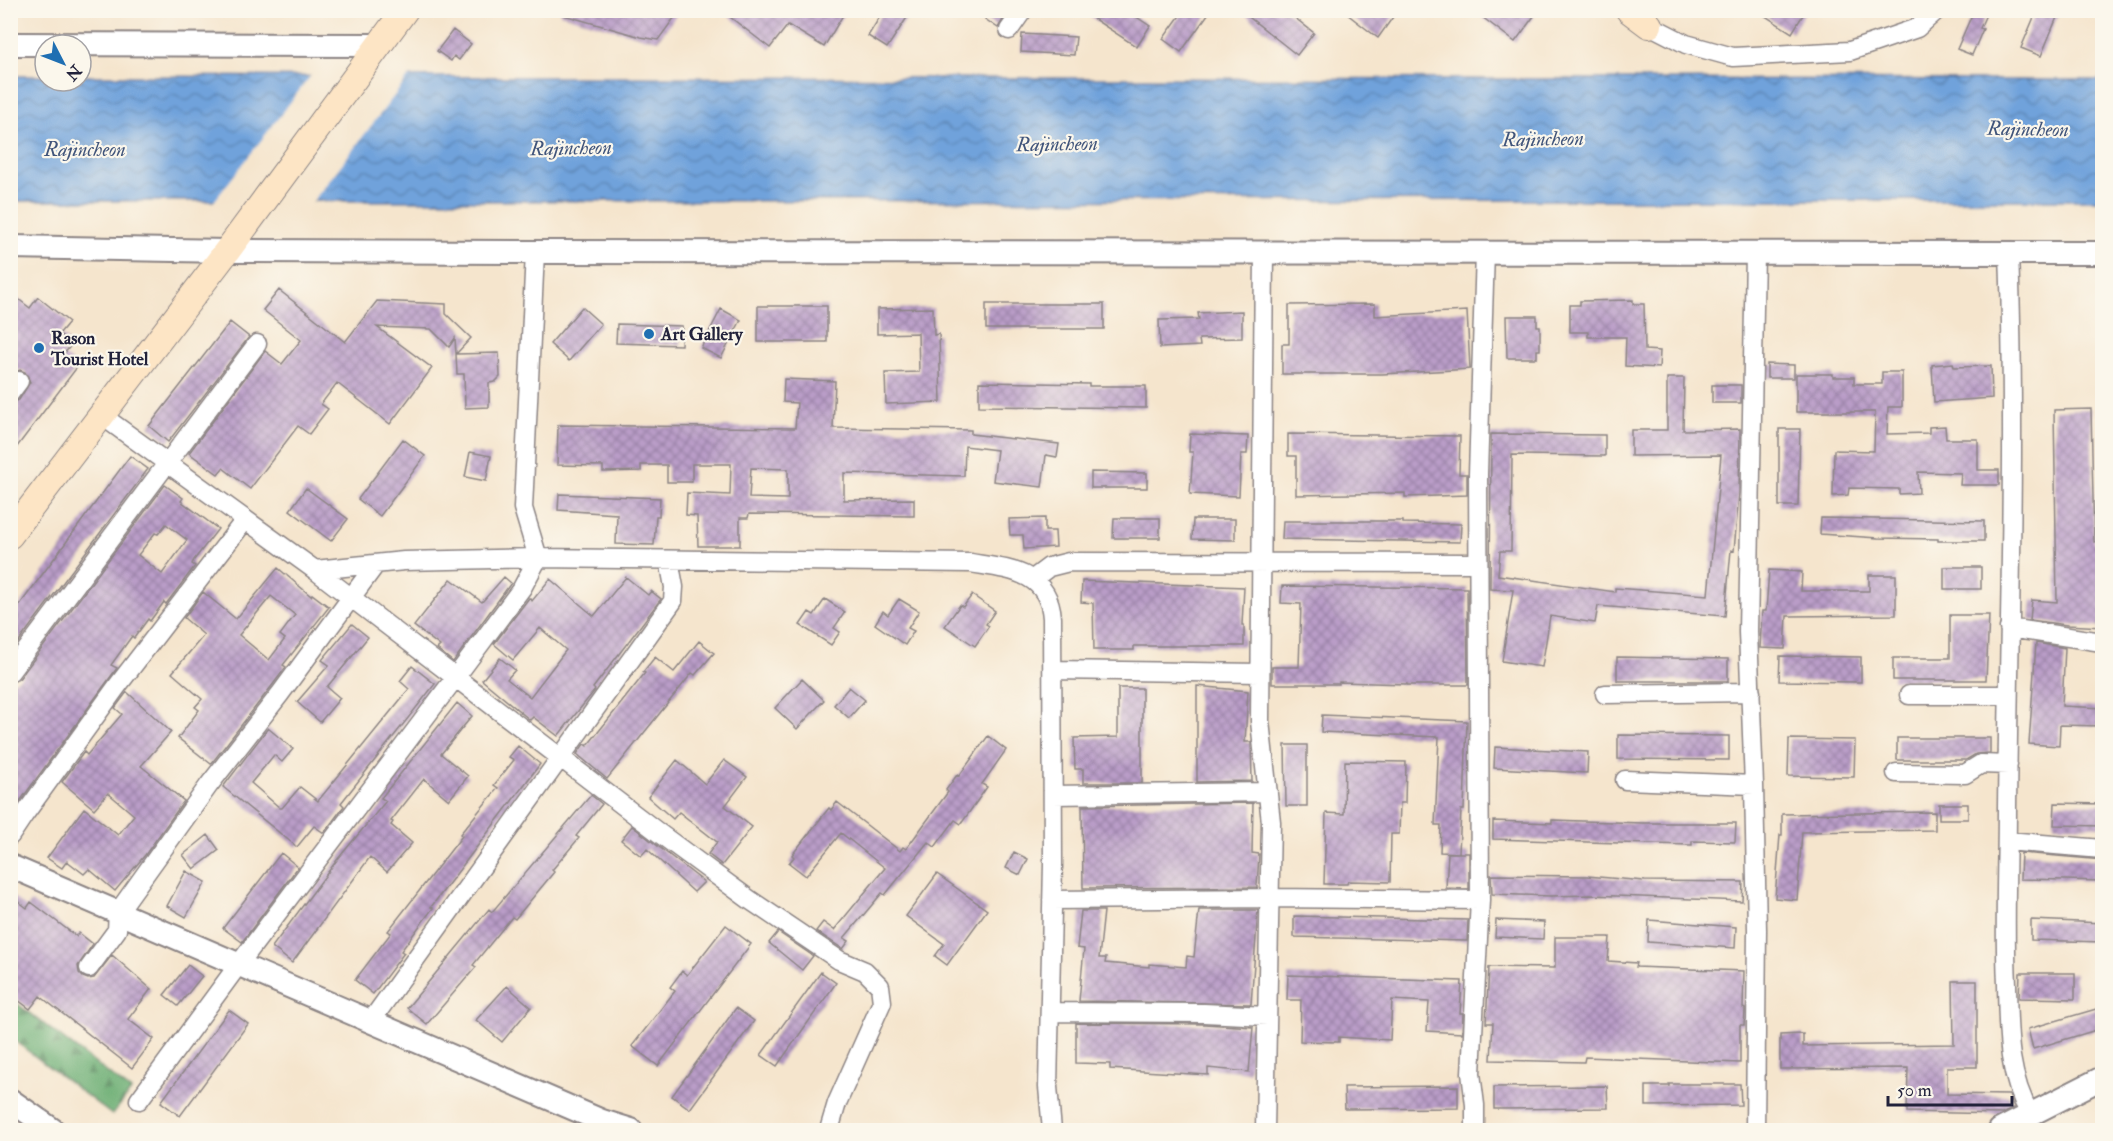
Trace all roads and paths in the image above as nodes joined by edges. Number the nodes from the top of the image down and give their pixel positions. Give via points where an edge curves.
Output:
1 (405, 10) edge
2 (1023, 10) edge
3 (1937, 10) edge
4 (1639, 18) edge
5 (1009, 30) dead end
6 (10, 44) edge
7 (380, 45) junction
8 (10, 247) edge
9 (227, 251) junction
10 (535, 252) junction
11 (1264, 252) junction
12 (1485, 252) junction
13 (1755, 253) junction
14 (2009, 253) junction
15 (2103, 253) edge
16 (257, 344) dead end
17 (101, 415) junction
18 (167, 463) junction
19 (245, 520) junction
20 (10, 535) edge
21 (538, 558) junction
22 (669, 560) junction
23 (1260, 562) junction
24 (1478, 563) junction
25 (376, 564) junction
26 (315, 570) junction
27 (1034, 579) junction
28 (350, 597) junction
29 (2009, 628) junction
30 (2103, 642) edge
31 (1053, 670) junction
32 (10, 672) edge
33 (1260, 673) junction
34 (456, 678) junction
35 (1751, 692) junction
36 (1605, 694) dead end
37 (1909, 695) dead end
38 (2008, 695) junction
39 (559, 757) junction
40 (2008, 765) junction
41 (1896, 773) dead end
42 (1625, 780) dead end
43 (1754, 784) junction
44 (1268, 792) junction
45 (1053, 795) junction
46 (10, 836) edge
47 (2007, 841) junction
48 (2103, 849) edge
49 (10, 866) edge
50 (1270, 898) junction
51 (1052, 900) junction
52 (1480, 900) junction
53 (118, 912) junction
54 (239, 964) junction
55 (89, 968) dead end
56 (1050, 1012) junction
57 (1268, 1016) junction
58 (370, 1021) junction
59 (2103, 1078) edge
60 (10, 1100) edge
61 (139, 1100) dead end
62 (2031, 1116) junction
63 (53, 1131) edge
64 (631, 1131) edge
65 (829, 1131) edge
66 (1052, 1131) edge
67 (1265, 1131) edge
68 (1475, 1131) edge
69 (1755, 1131) edge
70 (2000, 1131) edge

1 - 7 main road
2 - 5 street
3 - 4 street via 1917,28 1850,51 1743,57 1686,44
6 - 7 street
7 - 9 main road
8 - 9 street
9 - 10 street
9 - 17 main road
10 - 11 street
10 - 21 street via 523,508
11 - 12 street
11 - 23 street
12 - 13 street
12 - 24 street
13 - 14 street
13 - 35 street via 1748,632
14 - 15 street
14 - 29 street via 2013,485
16 - 18 street
17 - 18 street
17 - 20 main road
18 - 19 street
18 - 32 street
19 - 26 street
19 - 46 street
21 - 22 street
21 - 25 street
21 - 34 street via 522,588
22 - 27 street via 971,563 1016,571
22 - 39 street via 673,601
23 - 24 street
23 - 27 street via 1069,562 1049,567
23 - 33 street
24 - 52 street
25 - 26 street
25 - 28 street
26 - 28 street
27 - 31 street via 1051,604
28 - 34 street
28 - 53 street
29 - 30 street
29 - 38 street
31 - 33 street
31 - 45 street
33 - 44 street via 1260,721
34 - 39 street
34 - 54 street
35 - 36 street
35 - 43 street
37 - 38 street
38 - 40 street
39 - 58 street
39 - 65 street via 750,900 839,960 865,971 880,986 882,1002 837,1102
40 - 41 street via 1981,764 1965,774
40 - 47 street
42 - 43 street
43 - 69 street
44 - 45 street
44 - 50 street
45 - 51 street
47 - 48 street
47 - 62 street via 2009,1054 2020,1098
49 - 53 street
50 - 51 street
50 - 52 street
50 - 57 street
51 - 56 street
52 - 68 street via 1471,1073
53 - 54 street
53 - 55 street via 117,930
54 - 58 street
54 - 61 street
56 - 57 street
56 - 66 street via 1048,1087
57 - 67 street
58 - 64 street
59 - 62 street
60 - 63 street
62 - 70 street

